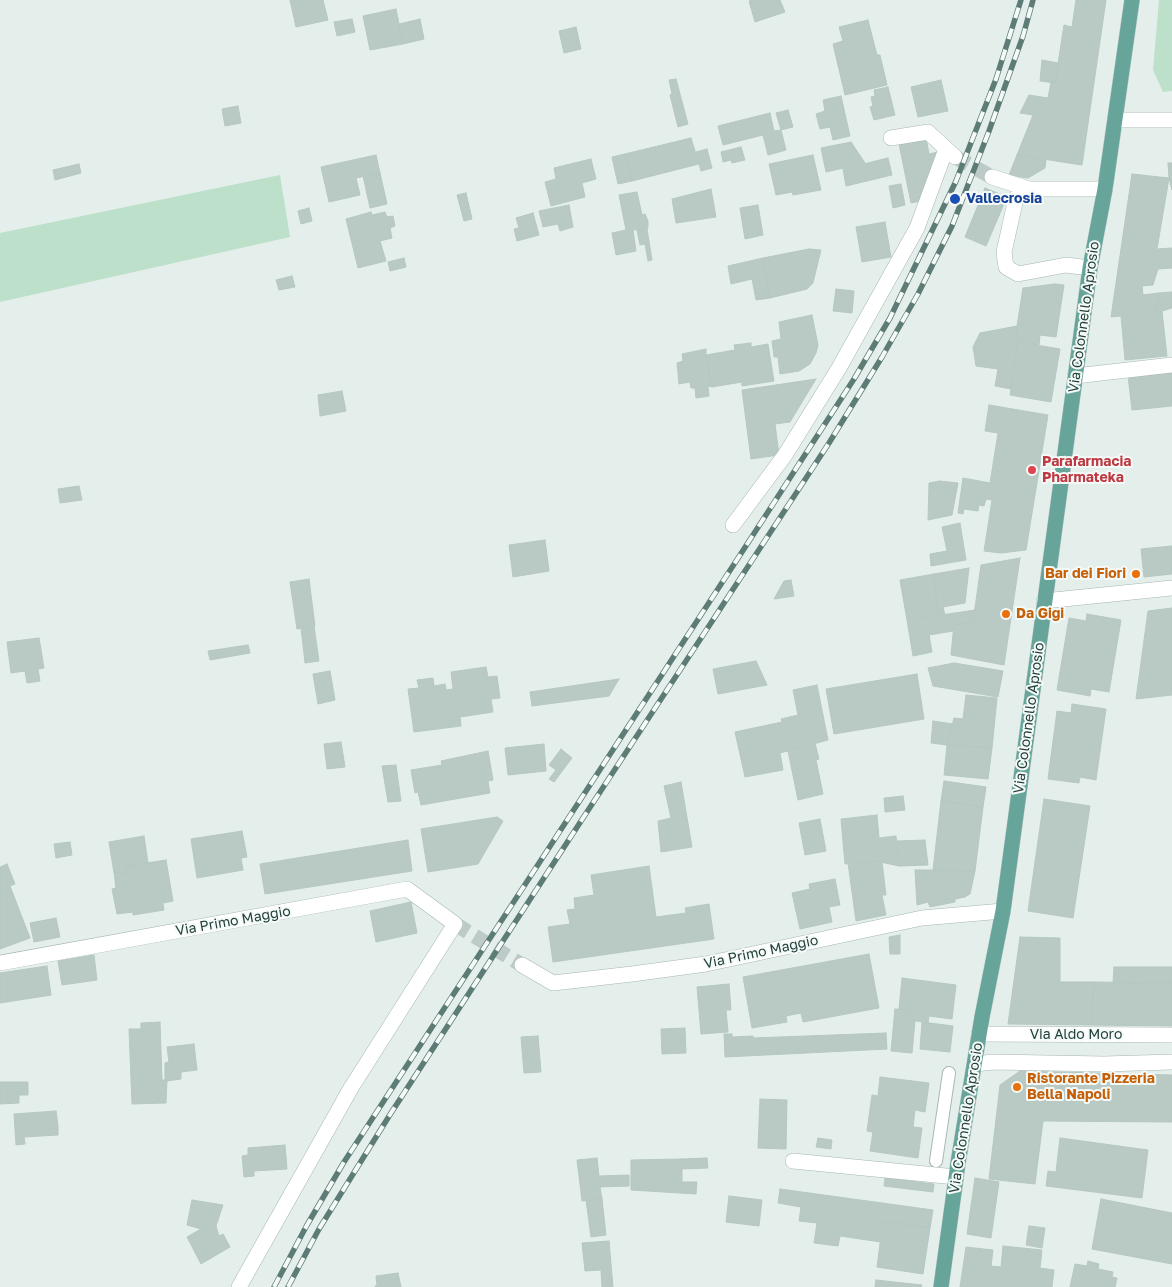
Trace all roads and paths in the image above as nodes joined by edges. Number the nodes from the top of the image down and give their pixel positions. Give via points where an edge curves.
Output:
1 (1132, 0) edge
2 (1115, 120) junction
3 (1172, 120) edge
4 (891, 138) dead end
5 (992, 177) tunnel mouth
6 (1029, 189) junction
7 (1105, 189) junction
8 (1090, 268) junction
9 (1172, 365) edge
10 (1075, 376) junction
11 (733, 525) dead end
12 (1172, 588) edge
13 (1044, 601) junction
14 (1003, 911) junction
15 (0, 963) edge
16 (522, 965) tunnel mouth
17 (979, 1034) junction
18 (1172, 1035) edge
19 (1172, 1062) edge
20 (975, 1064) junction
21 (949, 1073) dead end
22 (793, 1161) dead end
23 (936, 1161) dead end
24 (956, 1176) junction
25 (239, 1287) edge
26 (942, 1287) edge

1 - 2 main road, Via Colonnello Aprosio
2 - 3 street
2 - 7 main road, Via Colonnello Aprosio
4 - 11 street via 928,132 950,153 916,228 839,368 785,454
5 - 6 street
6 - 7 street
6 - 8 street via 1016,198 1004,252 1006,267 1018,274 1066,265
7 - 8 main road, Via Colonnello Aprosio
8 - 10 main road, Via Colonnello Aprosio
9 - 10 street
10 - 13 main road, Via Colonnello Aprosio
12 - 13 street
13 - 14 main road, Via Colonnello Aprosio
14 - 16 street, Via Primo Maggio via 922,918 706,964 553,983
14 - 17 main road, Via Colonnello Aprosio
15 - 25 street, Via Primo Maggio via 407,889 455,924 351,1088
17 - 18 street, Via Aldo Moro
17 - 20 main road, Via Colonnello Aprosio
19 - 20 street, Via Aldo Moro
20 - 24 main road, Via Colonnello Aprosio
21 - 23 street
22 - 24 street
24 - 26 main road, Via Colonnello Aprosio

